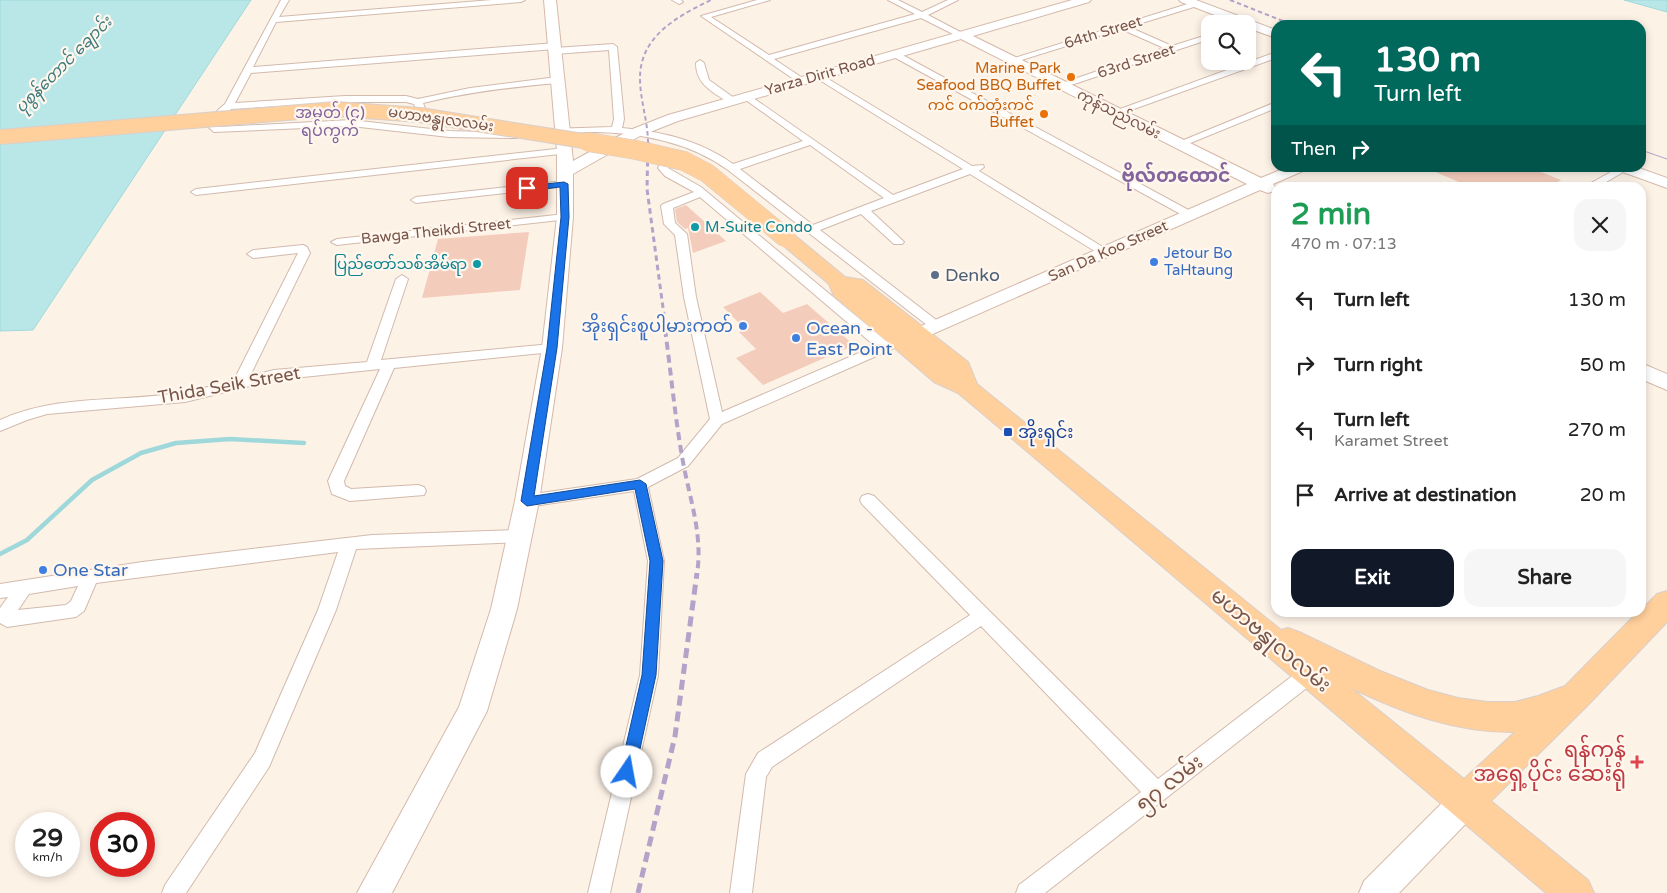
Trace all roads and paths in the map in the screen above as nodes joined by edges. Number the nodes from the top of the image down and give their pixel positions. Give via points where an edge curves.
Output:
1 (285, 0) edge
2 (520, 0) edge
3 (550, 0) edge
4 (766, 0) edge
5 (892, 0) edge
6 (954, 0) edge
7 (1085, 0) edge
8 (1177, 0) edge
9 (1190, 3) edge
10 (921, 15) junction
11 (1219, 15) edge
12 (1223, 15) edge
13 (273, 20) junction
14 (1120, 26) junction
15 (1256, 28) edge
16 (1271, 34) edge
17 (962, 35) junction
18 (1201, 39) edge
19 (555, 48) junction
20 (1173, 48) junction
21 (895, 54) junction
22 (1271, 57) edge
23 (769, 58) junction
24 (1012, 60) junction
25 (700, 62) dead end
26 (249, 70) junction
27 (821, 75) junction
28 (557, 80) junction
29 (801, 81) junction
30 (1062, 85) junction
31 (746, 96) junction
32 (731, 100) junction
33 (418, 102) junction
34 (229, 106) junction
35 (1271, 107) edge
36 (1117, 112) junction
37 (673, 118) junction
38 (562, 131) junction
39 (616, 131) junction
40 (635, 133) junction
41 (449, 134) junction
42 (0, 137) edge
43 (670, 140) junction
44 (810, 142) junction
45 (1179, 144) junction
46 (565, 151) junction
47 (709, 154) junction
48 (732, 168) junction
49 (976, 169) junction
50 (1646, 171) edge
51 (1288, 172) edge
52 (1617, 172) edge
53 (1636, 172) edge
54 (565, 178) junction
55 (1667, 179) edge
56 (1598, 182) edge
57 (1667, 183) edge
58 (1260, 184) junction
59 (1271, 190) edge
60 (196, 192) dead end
61 (701, 193) junction
62 (892, 199) junction
63 (416, 200) dead end
64 (863, 210) junction
65 (1190, 214) junction
66 (565, 217) junction
67 (812, 230) junction
68 (337, 242) dead end
69 (898, 242) dead end
70 (1109, 250) junction
71 (253, 254) dead end
72 (402, 279) dead end
73 (910, 337) junction
74 (552, 348) junction
75 (389, 364) junction
76 (373, 365) junction
77 (1646, 372) edge
78 (240, 383) junction
79 (1667, 383) edge
80 (718, 420) junction
81 (0, 426) edge
82 (640, 484) junction
83 (418, 491) dead end
84 (868, 500) dead end
85 (527, 501) junction
86 (520, 536) junction
87 (349, 544) junction
88 (90, 577) junction
89 (24, 587) junction
90 (0, 591) edge
91 (1667, 603) edge
92 (982, 616) junction
93 (1254, 625) junction
94 (1311, 673) junction
95 (1576, 696) junction
96 (1156, 793) junction
97 (1465, 802) junction
98 (173, 893) edge
99 (374, 893) edge
100 (599, 893) edge
101 (741, 893) edge
102 (1027, 893) edge
103 (1376, 893) edge
104 (1575, 893) edge

1 - 13 street
2 - 13 street
3 - 19 main road
4 - 23 street via 705,16
5 - 10 street
6 - 10 street
7 - 17 main road, Yarza Dirit Road
8 - 9 main road
9 - 11 main road
9 - 12 main road
9 - 14 street, 64th Street
10 - 17 street
10 - 23 street
13 - 26 street
14 - 20 street
14 - 24 street, 64th Street
15 - 16 main road
17 - 21 main road, Yarza Dirit Road
17 - 24 main road, ကုန်သည်လမ်း
18 - 20 street, 63rd Street
19 - 26 street
19 - 28 main road
19 - 39 street via 613,47 619,118
20 - 30 street, 63rd Street
21 - 27 main road, Yarza Dirit Road
21 - 65 street
22 - 36 street
23 - 29 street
24 - 30 main road, ကုန်သည်လမ်း
25 - 32 street via 703,81
26 - 34 street
27 - 29 main road, Yarza Dirit Road
27 - 49 street
28 - 33 street via 481,88
28 - 38 main road
29 - 31 main road, Yarza Dirit Road
30 - 36 main road, ကုန်သည်လမ်း
31 - 32 main road, Yarza Dirit Road
31 - 44 street
32 - 37 main road, Yarza Dirit Road
33 - 34 street via 406,99 345,99
33 - 41 street via 419,109 430,121
34 - 41 street via 213,121 211,125 217,130 351,123
35 - 45 street
36 - 45 main road, ကုန်သည်လမ်း
37 - 40 main road, Yarza Dirit Road
37 - 43 street via 664,134
38 - 39 street
38 - 41 street via 532,135
38 - 46 main road
39 - 40 street
40 - 43 street
40 - 54 main road, Yarza Dirit Road
42 - 73 main road, မဟာဗန္ဓုလလမ်း, bridge via 336,109 420,115 636,150 684,161 707,173 839,282 840,292
43 - 47 street
44 - 48 street
44 - 62 street
45 - 58 main road, ကုန်သည်လမ်း
46 - 54 main road
46 - 60 street
47 - 48 street
47 - 61 street via 688,152 678,155 666,161 663,168
48 - 67 street
49 - 62 street
49 - 70 street
50 - 55 main road
51 - 58 main road, San Da Koo Street
52 - 56 street
53 - 57 main road
54 - 63 street
54 - 66 main road
58 - 59 main road, ကုန်သည်လမ်း
58 - 65 main road, San Da Koo Street
61 - 73 street
61 - 80 street via 667,206 670,224 681,234 690,297
62 - 64 street
64 - 67 street
64 - 69 street
65 - 70 main road, San Da Koo Street
66 - 68 street, Bawga Theikdi Street
66 - 74 main road
67 - 73 street
70 - 73 main road, San Da Koo Street
71 - 78 street via 303,249 304,253
72 - 76 street
73 - 80 street
73 - 93 main road, မဟာဗန္ဓုလလမ်း via 942,377 966,388
74 - 75 street, Thida Seik Street
74 - 85 main road
75 - 76 street, Thida Seik Street
75 - 83 street via 336,481 338,490 350,495
76 - 78 street, Thida Seik Street via 274,375
77 - 79 main road
78 - 81 street, Thida Seik Street via 185,397 47,409
80 - 82 street via 684,462
82 - 85 street
82 - 100 street via 656,561 649,675
84 - 92 street
85 - 86 main road
86 - 87 street
86 - 99 main road via 504,609 472,711
87 - 88 street
87 - 98 street via 327,610 262,760
88 - 89 street
88 - 89 street via 78,606 70,612 6,619
89 - 90 street
91 - 95 main road
92 - 96 street
92 - 101 street via 765,760 756,774
93 - 94 main road, မဟာဗန္ဓုလလမ်း
93 - 95 main road via 1371,681 1429,705 1469,715 1516,717
94 - 96 street, ၅၇ လမ်း
94 - 97 main road, မဟာဗန္ဓုလလမ်း
95 - 97 main road
96 - 102 street, ၅၇ လမ်း
97 - 103 main road
97 - 104 main road, မဟာဗန္ဓုလလမ်း

